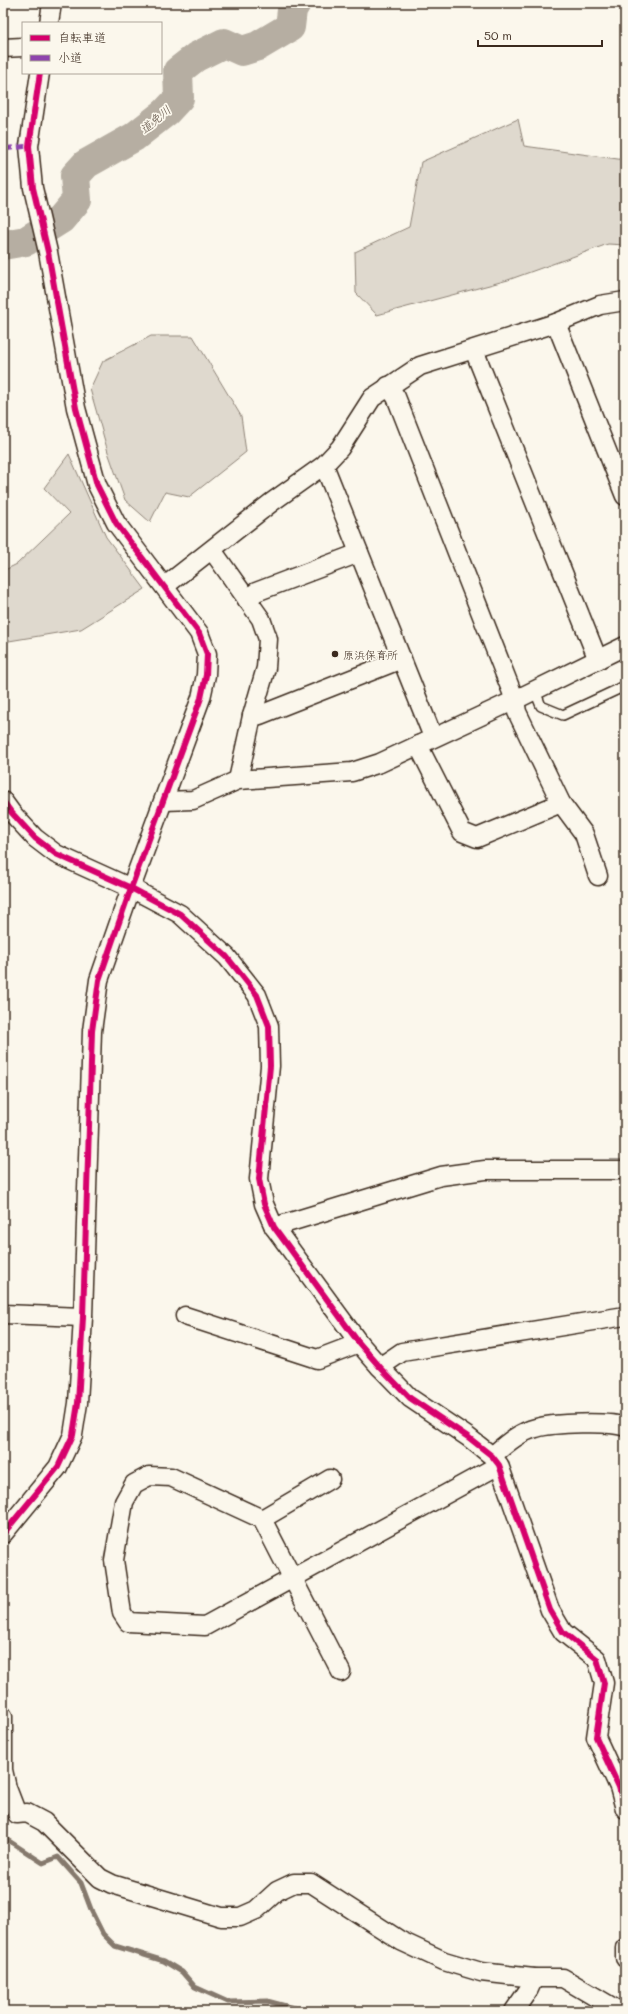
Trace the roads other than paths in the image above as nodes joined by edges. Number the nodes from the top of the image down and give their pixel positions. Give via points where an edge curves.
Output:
1 (52, 3) edge
2 (48, 22) edge
3 (22, 47) edge
4 (3, 48) edge
5 (40, 74) edge
6 (625, 301) edge
7 (556, 323) junction
8 (474, 350) junction
9 (388, 386) junction
10 (324, 465) junction
11 (625, 496) edge
12 (212, 550) junction
13 (359, 553) junction
14 (165, 586) junction
15 (247, 600) junction
16 (625, 646) edge
17 (402, 659) junction
18 (598, 660) junction
19 (625, 686) edge
20 (534, 691) junction
21 (515, 700) junction
22 (252, 716) junction
23 (425, 741) junction
24 (238, 780) junction
25 (3, 801) edge
26 (164, 801) junction
27 (561, 802) junction
28 (598, 876) dead end
29 (131, 888) junction
30 (625, 1170) edge
31 (274, 1227) junction
32 (3, 1314) edge
33 (185, 1316) dead end
34 (625, 1316) edge
35 (83, 1317) junction
36 (359, 1343) junction
37 (380, 1367) junction
38 (625, 1427) edge
39 (495, 1461) junction
40 (330, 1479) dead end
41 (262, 1519) junction
42 (3, 1534) edge
43 (291, 1579) junction
44 (341, 1672) dead end
45 (3, 1716) edge
46 (625, 1809) edge
47 (625, 1948) edge
48 (625, 1958) edge
49 (534, 1978) junction
50 (514, 2011) edge
51 (619, 2011) edge

1 - 2 street
3 - 4 street
5 - 14 street via 29,146 33,188 48,252 76,408 97,485 116,524
6 - 7 street via 600,304
7 - 8 street
7 - 11 street
8 - 9 street via 420,366
8 - 18 street
9 - 10 street via 372,398 340,448
9 - 21 street via 396,397
10 - 12 street
10 - 13 street
12 - 14 street
12 - 15 street
13 - 15 street via 256,592
13 - 17 street
14 - 26 street via 199,633 208,654 201,698
15 - 22 street via 261,619 268,640 266,668
16 - 18 street
17 - 22 street
17 - 23 street
18 - 20 street
19 - 20 lane via 563,715 541,706
20 - 21 street
21 - 23 street
21 - 27 street via 517,712
22 - 24 street
23 - 24 street via 380,763 352,772
23 - 27 street via 462,832 477,838
24 - 26 street via 194,800
25 - 29 street via 35,838 56,854
26 - 29 street
27 - 28 street via 584,834
29 - 31 street via 180,914 227,957 257,995 269,1026 270,1066 259,1179 264,1204
29 - 35 street via 99,980 92,1030
30 - 31 street via 485,1170 441,1176
31 - 36 street
32 - 35 street
33 - 36 street via 317,1359
34 - 37 street via 402,1352
35 - 42 street via 78,1403 73,1435 58,1467
36 - 37 street
37 - 39 street via 410,1398 468,1437
38 - 39 street via 600,1423 536,1428 518,1435
39 - 43 street
39 - 46 street via 550,1610 563,1632 597,1659 604,1683 596,1737 619,1787
40 - 41 street
41 - 43 street
41 - 43 street via 171,1477 148,1476 134,1484 124,1502 114,1560 122,1613 128,1622 205,1626
43 - 44 street
45 - 49 street via 3,1770 17,1814 27,1813 44,1822 100,1878 112,1884 221,1918 240,1917 256,1910 277,1891 294,1883 311,1883 401,1941 444,1961 481,1972
47 - 48 street
49 - 50 street
49 - 51 street via 563,1978

